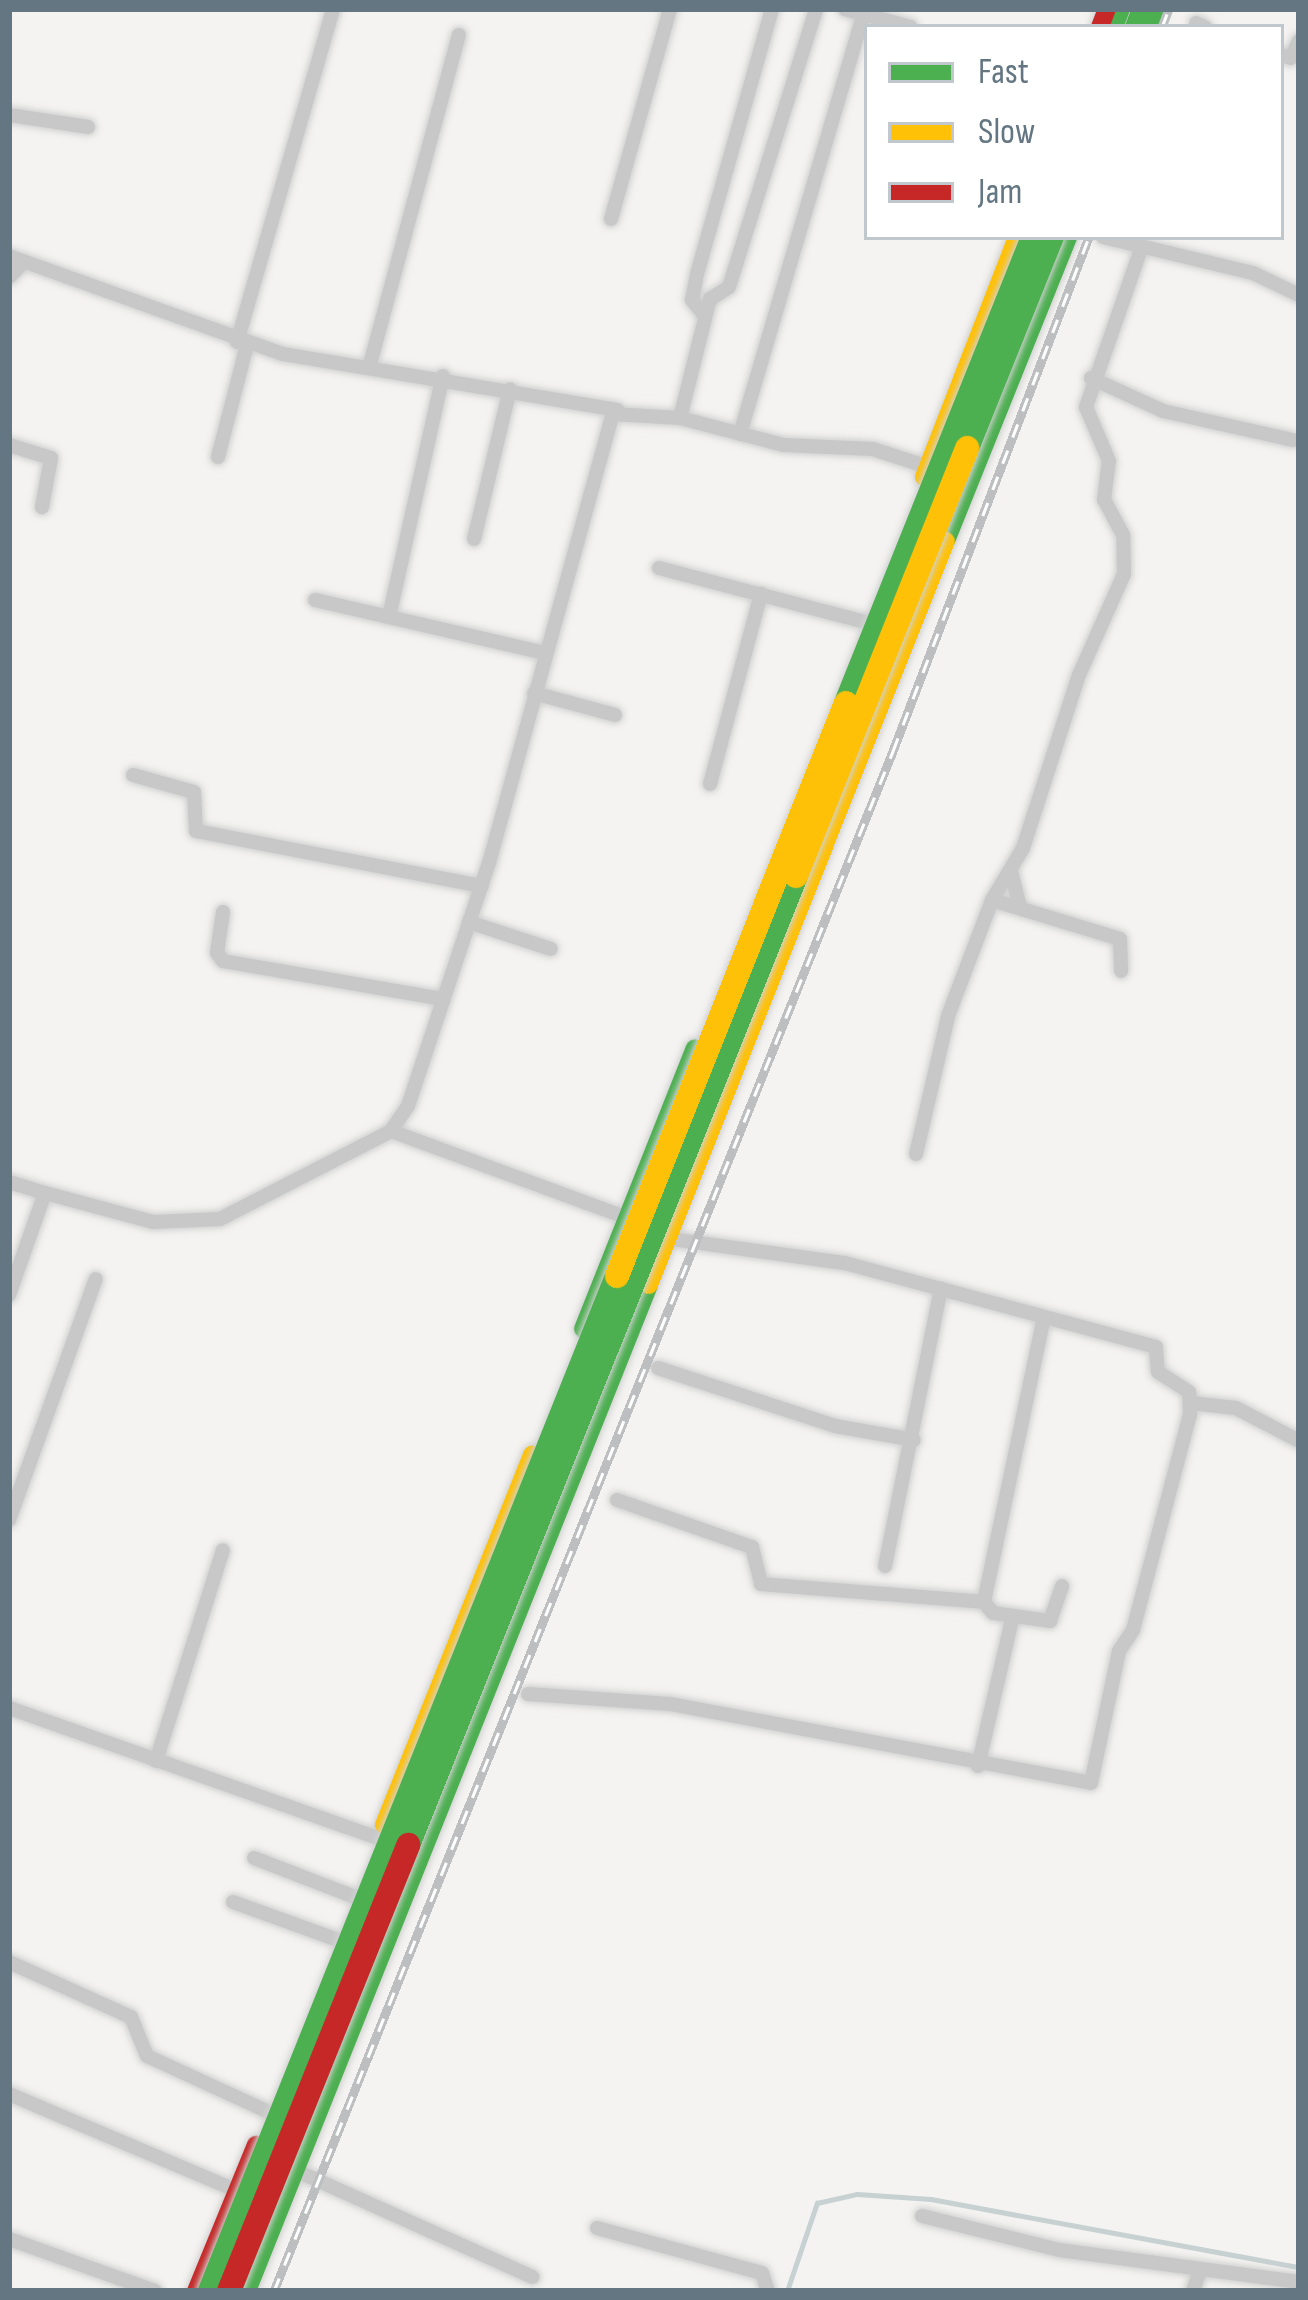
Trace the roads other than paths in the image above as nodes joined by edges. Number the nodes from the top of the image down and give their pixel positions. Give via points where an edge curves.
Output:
1 (333, 9) edge
2 (670, 9) edge
3 (772, 9) edge
4 (817, 9) edge
5 (845, 9) edge
6 (864, 14) junction
7 (900, 24) edge
8 (459, 35) dead end
9 (9, 115) edge
10 (88, 127) dead end
11 (611, 219) dead end
12 (1016, 240) edge
13 (1032, 240) edge
14 (1051, 240) edge
15 (1067, 240) edge
16 (1112, 240) edge
17 (1141, 249) junction
18 (16, 260) edge
19 (9, 277) edge
20 (1299, 295) edge
21 (705, 316) junction
22 (242, 344) junction
23 (370, 368) junction
24 (442, 376) junction
25 (1091, 378) junction
26 (510, 389) junction
27 (954, 398) junction
28 (617, 410) junction
29 (999, 416) junction
30 (680, 418) junction
31 (740, 434) junction
32 (1293, 440) dead end
33 (9, 445) edge
34 (218, 457) dead end
35 (928, 467) junction
36 (42, 507) dead end
37 (474, 539) dead end
38 (659, 568) dead end
39 (761, 594) junction
40 (315, 600) dead end
41 (389, 617) junction
42 (868, 623) junction
43 (544, 653) junction
44 (534, 693) junction
45 (615, 715) dead end
46 (133, 775) dead end
47 (710, 784) dead end
48 (1011, 871) junction
49 (482, 886) junction
50 (992, 900) junction
51 (1020, 908) junction
52 (224, 912) dead end
53 (470, 922) junction
54 (551, 949) dead end
55 (1121, 970) dead end
56 (444, 999) junction
57 (391, 1131) junction
58 (916, 1154) dead end
59 (9, 1182) edge
60 (45, 1193) junction
61 (627, 1218) junction
62 (670, 1239) junction
63 (97, 1279) dead end
64 (601, 1284) junction
65 (941, 1289) junction
66 (9, 1295) edge
67 (645, 1300) junction
68 (1044, 1317) junction
69 (658, 1368) dead end
70 (1191, 1402) junction
71 (914, 1440) junction
72 (1299, 1441) edge
73 (616, 1500) dead end
74 (9, 1520) edge
75 (223, 1550) dead end
76 (885, 1566) dead end
77 (1062, 1586) dead end
78 (984, 1602) junction
79 (1013, 1616) junction
80 (528, 1694) dead end
81 (9, 1708) edge
82 (156, 1761) junction
83 (978, 1766) junction
84 (379, 1838) junction
85 (254, 1858) dead end
86 (355, 1897) junction
87 (233, 1902) dead end
88 (401, 1915) junction
89 (338, 1940) junction
90 (9, 1962) edge
91 (9, 2094) edge
92 (269, 2111) junction
93 (298, 2172) junction
94 (237, 2191) junction
95 (922, 2216) dead end
96 (597, 2228) dead end
97 (9, 2240) edge
98 (1200, 2271) junction
99 (533, 2277) dead end
100 (1299, 2286) edge
101 (155, 2291) edge
102 (196, 2291) edge
103 (210, 2291) edge
104 (229, 2291) edge
105 (247, 2291) edge
106 (768, 2291) edge
107 (1193, 2291) edge

1 - 22 street
2 - 11 street
3 - 21 street via 697,274 692,300
4 - 21 street via 729,287 710,298
5 - 6 street
6 - 7 street
6 - 31 street
8 - 23 street
9 - 10 street
12 - 27 main road
13 - 103 main road, bridge
14 - 104 main road, bridge
15 - 29 main road
16 - 17 street
17 - 20 street via 1253,273
17 - 25 street
18 - 19 street
18 - 22 street
21 - 30 street
22 - 23 street
22 - 34 street
23 - 24 street
24 - 26 street
24 - 41 street
25 - 32 street via 1151,407
25 - 48 street via 1087,416 1109,460 1104,500 1123,535 1124,574
26 - 28 street
26 - 37 street
27 - 29 main road
27 - 35 main road
28 - 30 street
28 - 43 street
29 - 62 main road
30 - 31 street
31 - 35 street via 873,449
33 - 36 street via 51,458
35 - 42 main road
38 - 39 street
39 - 42 street
39 - 47 street
40 - 41 street
41 - 43 street
42 - 61 main road
43 - 44 street
44 - 45 street
44 - 49 street
46 - 49 street via 194,792 200,832
48 - 50 street
48 - 51 street
49 - 53 street
50 - 51 street
50 - 58 street via 944,1028
51 - 55 street via 1120,939
52 - 56 street via 217,952 223,962
53 - 54 street
53 - 56 street
56 - 57 street via 408,1106
57 - 60 street via 220,1220 153,1222
57 - 61 street
59 - 60 street
60 - 66 street
61 - 64 main road
62 - 65 street via 822,1258
62 - 67 main road
63 - 74 street
64 - 67 main road
64 - 84 main road
65 - 68 street
65 - 71 street
67 - 88 main road
68 - 70 street via 1152,1343 1158,1372 1186,1387
68 - 78 street
69 - 71 street via 835,1426
70 - 72 street via 1236,1408
70 - 83 street via 1133,1630 1119,1651 1091,1783
71 - 76 street
73 - 78 street via 752,1547 760,1584
75 - 82 street
77 - 79 street via 1052,1621
78 - 79 street
79 - 83 street
80 - 83 street via 670,1704
81 - 82 street
82 - 84 street
84 - 86 main road
85 - 86 street
86 - 88 street
86 - 89 main road
87 - 89 street
88 - 93 main road
89 - 92 main road
90 - 92 street via 145,2022 147,2056
91 - 94 street
92 - 94 main road
93 - 99 street
93 - 105 main road
94 - 102 main road
95 - 98 street
96 - 106 street via 762,2273
97 - 101 street
98 - 100 street
98 - 107 street

